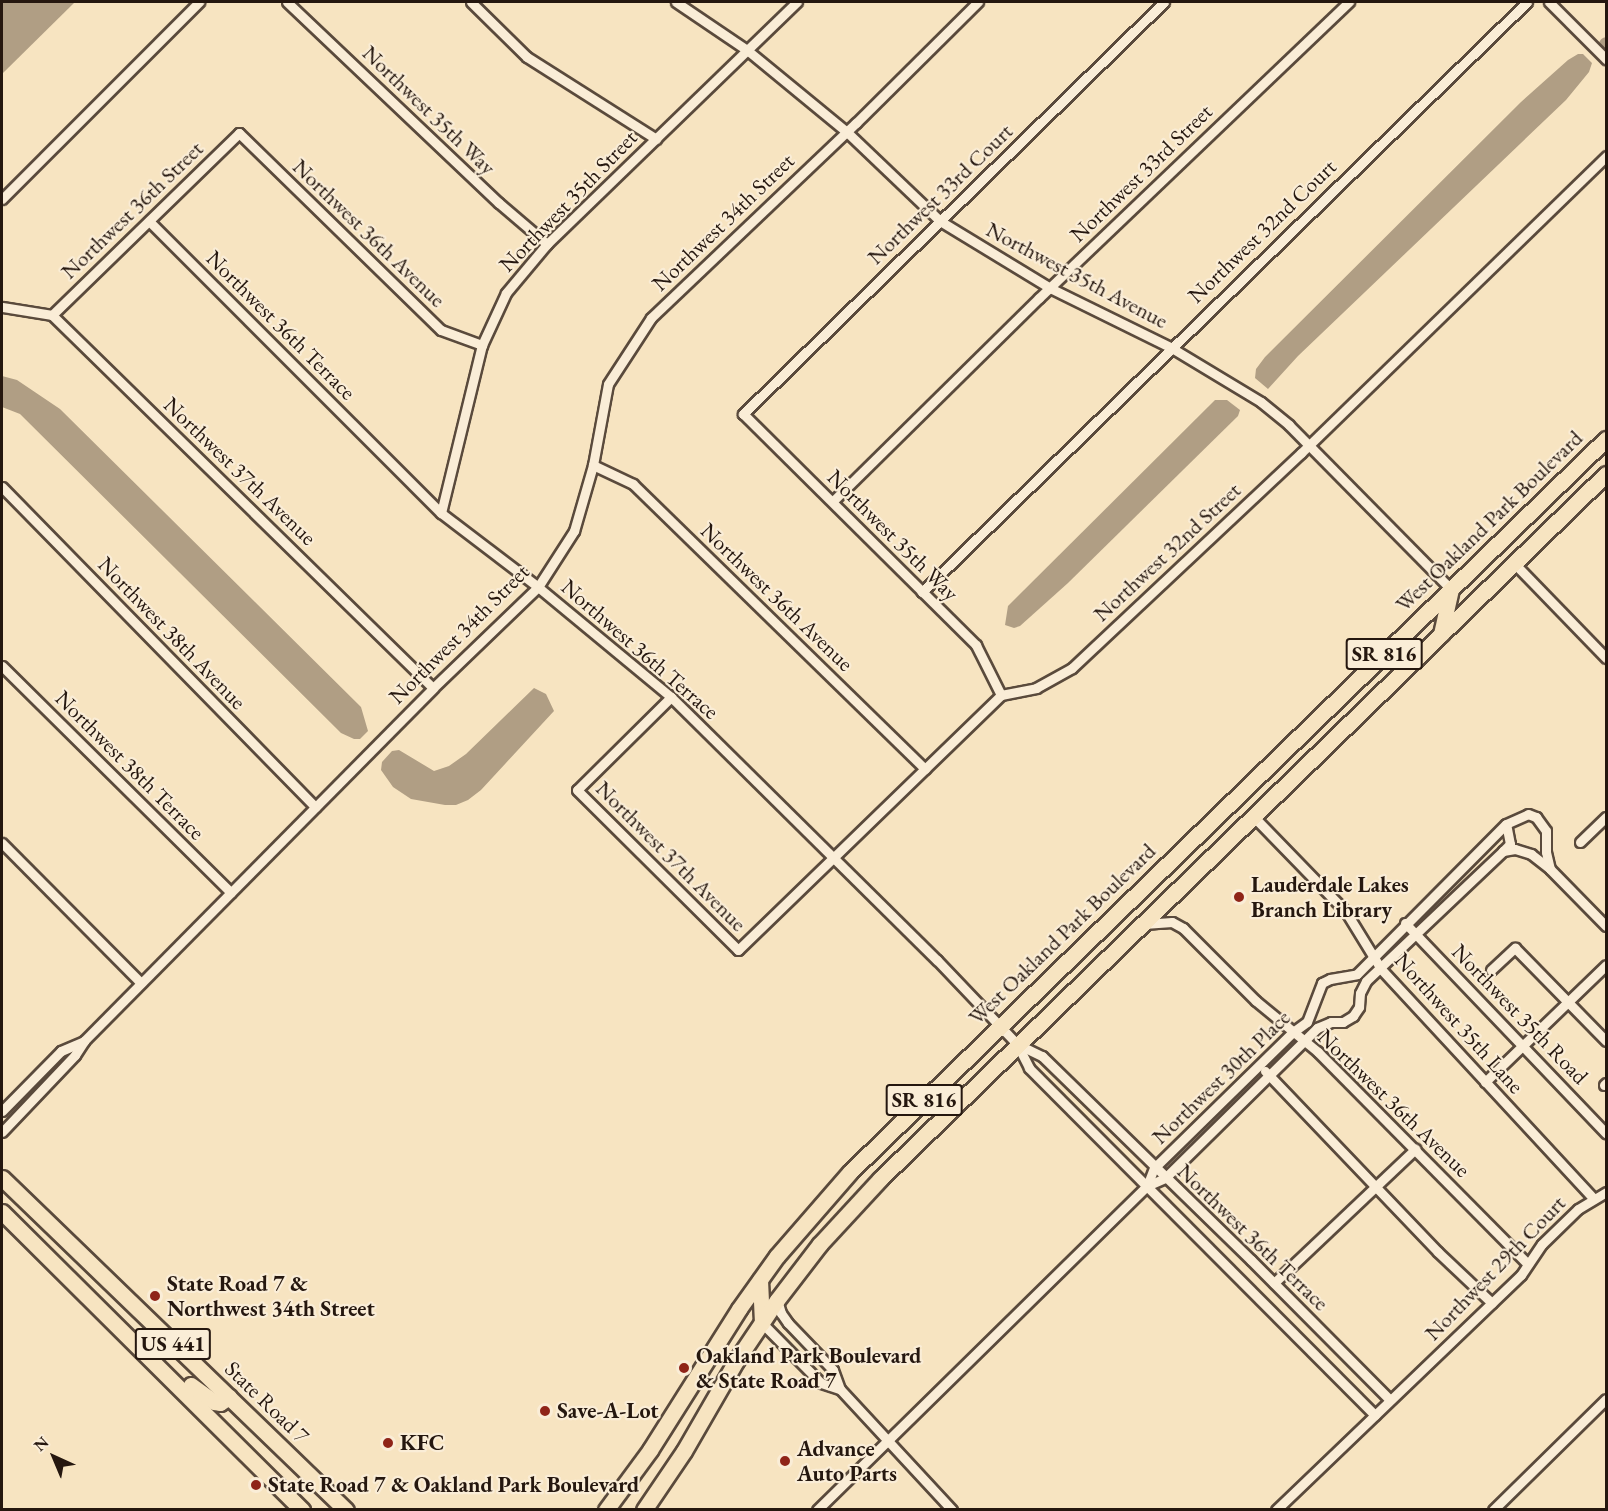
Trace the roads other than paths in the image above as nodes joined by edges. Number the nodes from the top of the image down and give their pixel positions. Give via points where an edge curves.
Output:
1 (199, 2) edge
2 (287, 2) edge
3 (471, 2) edge
4 (676, 2) edge
5 (797, 2) edge
6 (978, 2) edge
7 (1164, 2) edge
8 (1349, 2) edge
9 (1527, 2) edge
10 (1550, 2) edge
11 (747, 50) junction
12 (1606, 59) edge
13 (847, 132) junction
14 (239, 133) joint
15 (656, 139) junction
16 (1606, 156) edge
17 (2, 199) edge
18 (149, 221) junction
19 (940, 221) junction
20 (547, 244) junction
21 (1050, 288) junction
22 (3, 306) edge
23 (52, 315) junction
24 (482, 345) junction
25 (1170, 347) junction
26 (743, 414) joint
27 (1606, 439) edge
28 (1310, 445) junction
29 (593, 465) junction
30 (1606, 474) edge
31 (2, 487) edge
32 (833, 501) junction
33 (441, 513) junction
34 (1514, 563) junction
35 (538, 587) junction
36 (1451, 589) junction
37 (922, 592) junction
38 (1441, 634) junction
39 (1606, 658) edge
40 (2, 666) edge
41 (433, 688) junction
42 (1001, 695) junction
43 (671, 697) junction
44 (925, 769) junction
45 (1252, 782) junction
46 (1235, 798) junction
47 (315, 807) junction
48 (1253, 816) junction
49 (1606, 817) edge
50 (1506, 824) junction
51 (1228, 839) junction
52 (1580, 842) dead end
53 (2, 843) edge
54 (1503, 851) junction
55 (832, 857) junction
56 (1550, 869) junction
57 (231, 893) junction
58 (1405, 923) junction
59 (1142, 924) junction
60 (1606, 926) edge
61 (1418, 934) junction
62 (1373, 954) junction
63 (1606, 965) edge
64 (1381, 969) junction
65 (1491, 970) dead end
66 (141, 983) junction
67 (1568, 1001) junction
68 (1000, 1025) junction
69 (1293, 1032) junction
70 (84, 1041) junction
71 (1304, 1041) junction
72 (1606, 1041) edge
73 (1017, 1044) junction
74 (1521, 1046) junction
75 (1259, 1065) junction
76 (1269, 1076) junction
77 (1485, 1082) junction
78 (2, 1111) edge
79 (2, 1132) edge
80 (1606, 1133) edge
81 (1415, 1149) junction
82 (1154, 1168) junction
83 (2, 1178) edge
84 (1165, 1178) junction
85 (1147, 1186) junction
86 (1377, 1186) junction
87 (1606, 1192) edge
88 (1594, 1199) junction
89 (2, 1212) edge
90 (1528, 1264) junction
91 (760, 1280) junction
92 (1274, 1283) junction
93 (777, 1300) junction
94 (1492, 1303) junction
95 (115, 1323) junction
96 (762, 1323) junction
97 (840, 1389) junction
98 (229, 1397) junction
99 (1606, 1399) edge
100 (1390, 1400) junction
101 (1375, 1415) junction
102 (888, 1439) junction
103 (302, 1509) edge
104 (346, 1509) edge
105 (606, 1509) edge
106 (644, 1509) edge
107 (818, 1509) edge
108 (952, 1509) edge
109 (1276, 1509) edge
110 (1493, 1509) edge

1 - 17 street
2 - 20 street, Northwest 35th Way
3 - 15 street via 527,57
4 - 11 street, Northwest 35th Avenue
5 - 11 street, Northwest 35th Street
6 - 13 street, Northwest 34th Street
7 - 19 street, Northwest 33rd Court
8 - 21 street, Northwest 33rd Street
9 - 25 street, Northwest 32nd Court
10 - 12 street
11 - 13 street, Northwest 35th Avenue
11 - 15 street, Northwest 35th Street
13 - 19 street, Northwest 35th Avenue
13 - 29 street, Northwest 34th Street via 651,318 608,384
14 - 18 street, Northwest 36th Street
14 - 24 street, Northwest 36th Avenue via 441,330
15 - 20 street, Northwest 35th Street
16 - 28 street, Northwest 32nd Street
18 - 23 street, Northwest 36th Street
18 - 33 street, Northwest 36th Terrace
19 - 21 street, Northwest 35th Avenue
19 - 26 street, Northwest 33rd Court
20 - 24 street, Northwest 35th Street via 506,293
21 - 25 street, Northwest 35th Avenue
21 - 32 street, Northwest 33rd Street
22 - 23 street
23 - 41 street, Northwest 37th Avenue
24 - 33 street, Northwest 35th Street
25 - 28 street, Northwest 35th Avenue via 1261,402
25 - 37 street, Northwest 32nd Court
26 - 32 street, Northwest 35th Way
27 - 36 main road, West Oakland Park Boulevard / SR 816
28 - 36 street, Northwest 35th Avenue
28 - 42 street, Northwest 32nd Street via 1072,668 1036,688
29 - 35 street, Northwest 34th Street via 574,531
29 - 44 street, Northwest 36th Avenue via 633,484
30 - 34 main road, SR 816
31 - 47 street, Northwest 38th Avenue
32 - 37 street, Northwest 35th Way
33 - 35 street, Northwest 36th Terrace
34 - 38 main road, SR 816
34 - 39 street
35 - 41 street, Northwest 34th Street
35 - 43 street, Northwest 36th Terrace
36 - 38 main road
36 - 45 main road, West Oakland Park Boulevard / SR 816
37 - 42 street, Northwest 35th Way via 976,645
38 - 48 main road, SR 816
40 - 57 street, Northwest 38th Terrace
41 - 47 street, Northwest 34th Street
42 - 44 street
43 - 55 street, Northwest 36th Terrace
43 - 55 street, Northwest 37th Avenue via 577,790 738,950
44 - 55 street
45 - 46 main road, West Oakland Park Boulevard / SR 816
45 - 48 main road via 1247,804
46 - 51 main road
46 - 68 main road, West Oakland Park Boulevard / SR 816
47 - 57 street, Northwest 34th Street
48 - 51 main road, SR 816
48 - 62 street, Northwest 35th Lane via 1346,912
49 - 52 street
50 - 54 street via 1510,844
50 - 56 street, Northwest 30th Place via 1528,814 1536,818 1546,831
50 - 58 street, Northwest 30th Place
51 - 59 main road, SR 816
53 - 66 street
54 - 56 street via 1515,849 1531,854
54 - 61 street, Northwest 30th Place
55 - 68 street, Northwest 36th Terrace
56 - 60 street
57 - 66 street, Northwest 34th Street
58 - 61 street, Northwest 35th Road
58 - 62 street, Northwest 30th Place
59 - 69 street, Northwest 36th Avenue via 1172,922 1184,928
59 - 73 main road, SR 816
61 - 64 street, Northwest 30th Place
61 - 74 street, Northwest 35th Road
62 - 64 street, Northwest 35th Lane
62 - 69 street, Northwest 30th Place via 1357,974 1322,984 1313,1013
63 - 67 street
64 - 71 street, Northwest 30th Place via 1366,981 1353,1016 1317,1028
64 - 77 street, Northwest 35th Lane
65 - 67 street via 1515,948
66 - 70 street, Northwest 34th Street
67 - 72 street
67 - 74 street
68 - 73 street, Northwest 36th Terrace
68 - 91 main road, West Oakland Park Boulevard / SR 816 via 850,1172
69 - 71 street, Northwest 36th Avenue
69 - 75 street, Northwest 30th Place
70 - 78 street, Northwest 34th Street via 61,1051
70 - 79 street, Northwest 34th Street
71 - 76 street, Northwest 30th Place
71 - 81 street, Northwest 36th Avenue
73 - 82 street, Northwest 36th Terrace via 1042,1056
73 - 85 street, Northwest 36th Terrace via 1029,1068
73 - 93 main road, SR 816 via 879,1179 820,1244
74 - 77 street
74 - 80 street, Northwest 35th Road
75 - 76 street
75 - 82 street, Northwest 30th Place
76 - 84 street, Northwest 30th Place
76 - 86 street
77 - 88 street, Northwest 35th Lane
81 - 86 street
81 - 90 street, Northwest 36th Avenue
82 - 84 street, Northwest 36th Terrace
82 - 85 street, Northwest 30th Place
83 - 98 main road, State Road 7 / US 441
84 - 85 street, Northwest 30th Place
84 - 92 street, Northwest 36th Terrace
85 - 101 street, Northwest 36th Terrace
85 - 102 street
86 - 92 street
86 - 94 street
87 - 88 street, Northwest 29th Court
88 - 90 street, Northwest 29th Court via 1542,1244
89 - 95 main road, US 441
90 - 94 street, Northwest 29th Court
91 - 96 main road
91 - 105 main road, West Oakland Park Boulevard / SR 816 via 655,1442
92 - 100 street, Northwest 36th Terrace
93 - 96 main road, SR 816
93 - 97 street via 788,1323 833,1370
94 - 100 street, Northwest 29th Court
95 - 98 main road via 141,1336 202,1396 220,1403
95 - 103 main road, US 441
96 - 97 street via 821,1383
96 - 106 main road, SR 816
97 - 102 street
98 - 104 main road, State Road 7 / US 441
99 - 110 street
100 - 101 street
101 - 109 street
102 - 107 street
102 - 108 street

